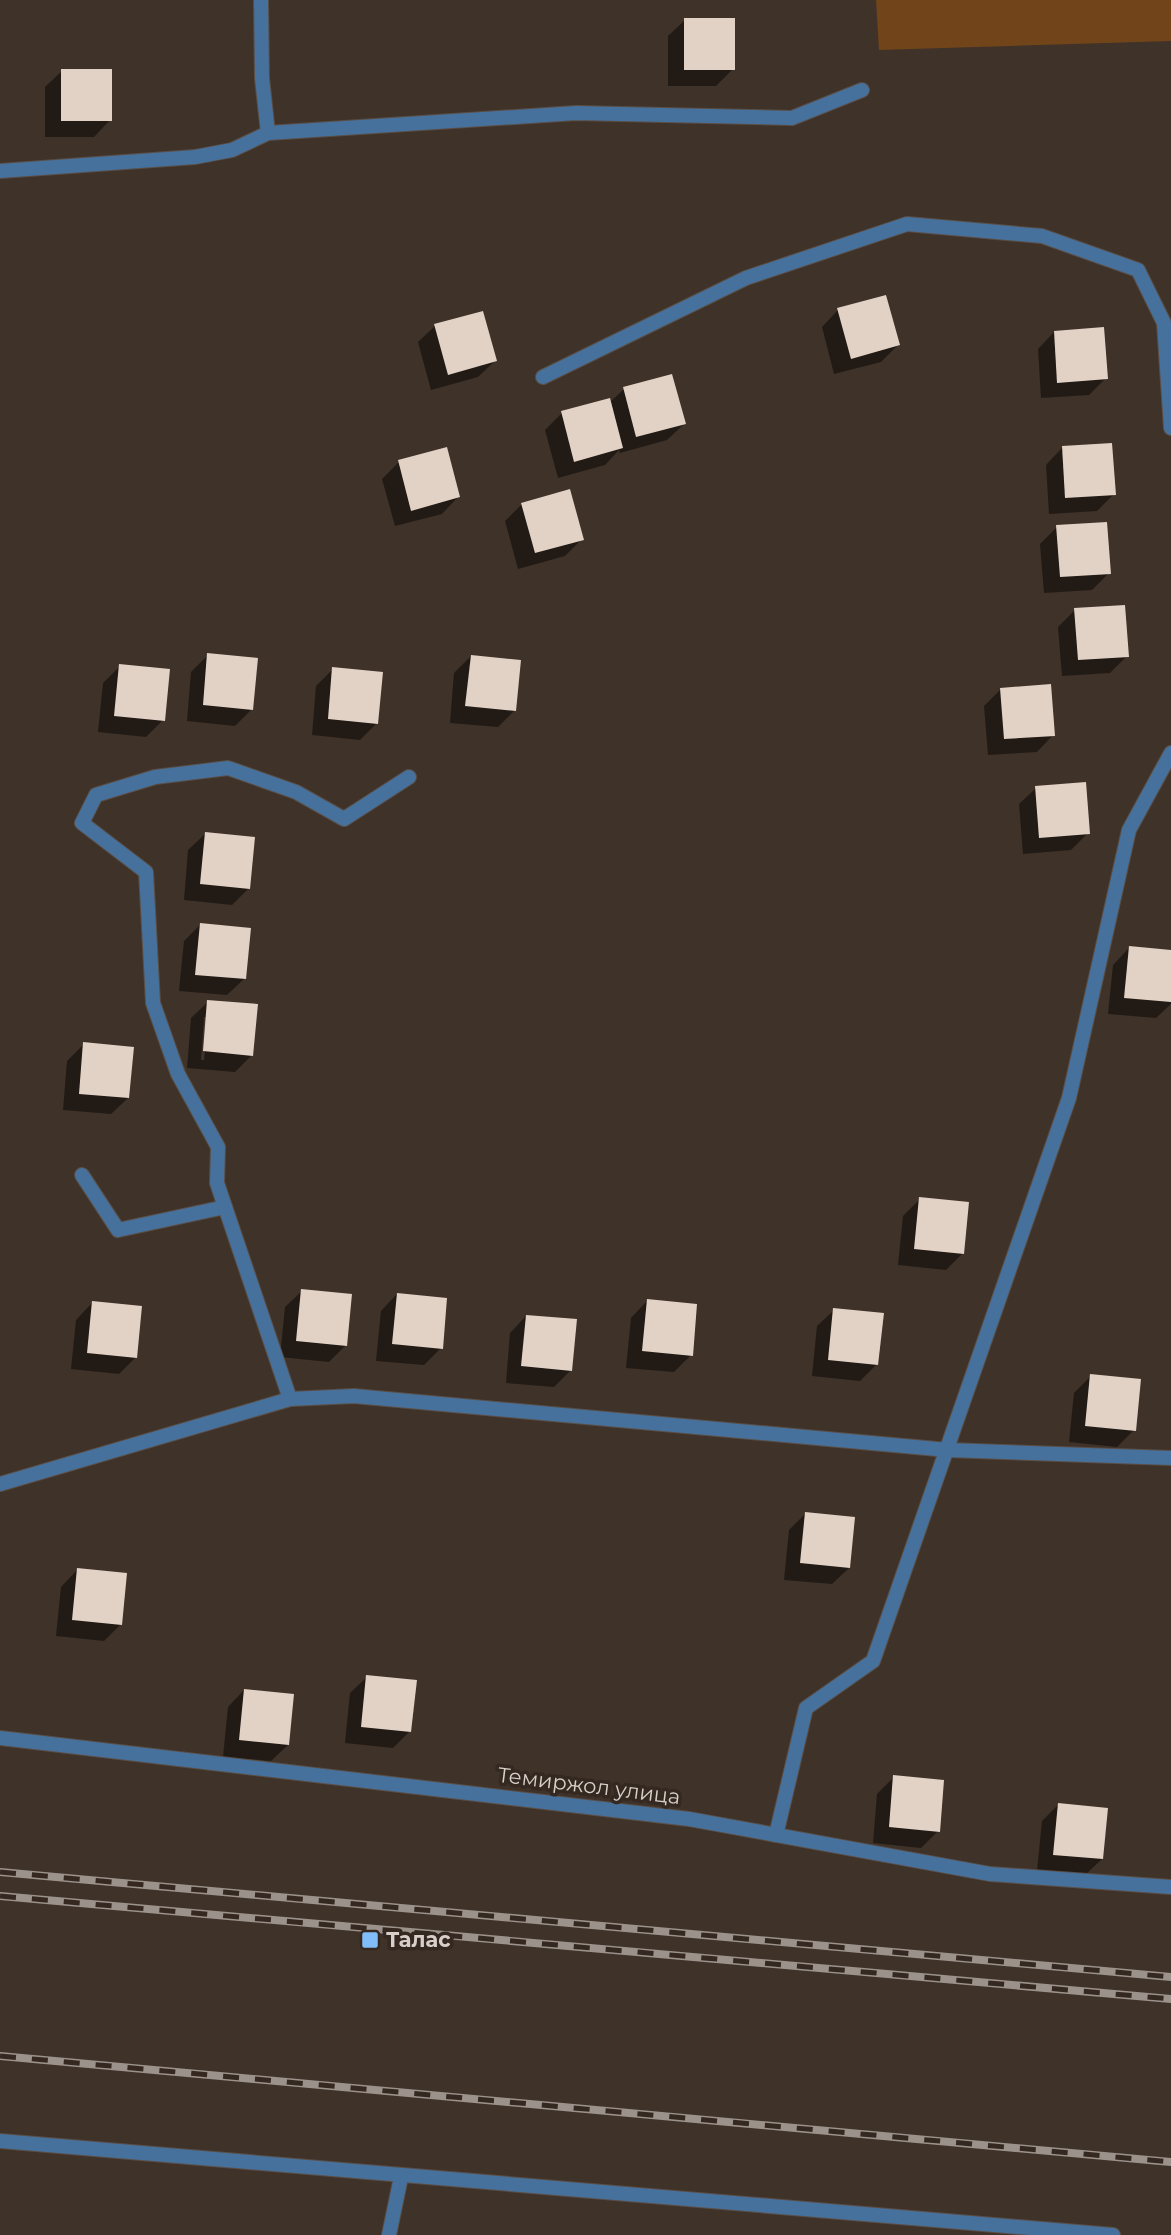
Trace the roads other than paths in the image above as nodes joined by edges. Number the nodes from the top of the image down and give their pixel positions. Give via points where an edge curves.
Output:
1 (261, 0) edge
2 (862, 90) dead end
3 (268, 134) junction
4 (0, 171) edge
5 (543, 377) dead end
6 (1171, 428) edge
7 (1171, 753) edge
8 (409, 777) dead end
9 (82, 1175) dead end
10 (225, 1207) junction
11 (290, 1399) junction
12 (948, 1450) junction
13 (1171, 1458) edge
14 (0, 1484) edge
15 (0, 1738) edge
16 (776, 1835) junction
17 (1171, 1887) edge
18 (0, 2141) edge
19 (401, 2177) junction
20 (389, 2235) edge
21 (1113, 2235) edge

1 - 3 street
2 - 3 street via 792,118 576,113
3 - 4 street via 232,150 195,157
5 - 6 street via 746,278 907,224 1042,236 1138,270 1164,323
7 - 12 street via 1129,831 1069,1098
8 - 10 street via 344,819 296,792 228,768 155,777 96,795 82,823 146,872 153,1003 178,1074 218,1147 217,1183
9 - 10 street via 118,1230
10 - 11 street
11 - 12 street via 354,1396
11 - 14 street
12 - 13 street
12 - 16 street via 873,1661 806,1708
15 - 16 street, Темиржол улица via 689,1819
16 - 17 street, Темиржол улица via 990,1874
18 - 19 street
19 - 20 street
19 - 21 street

